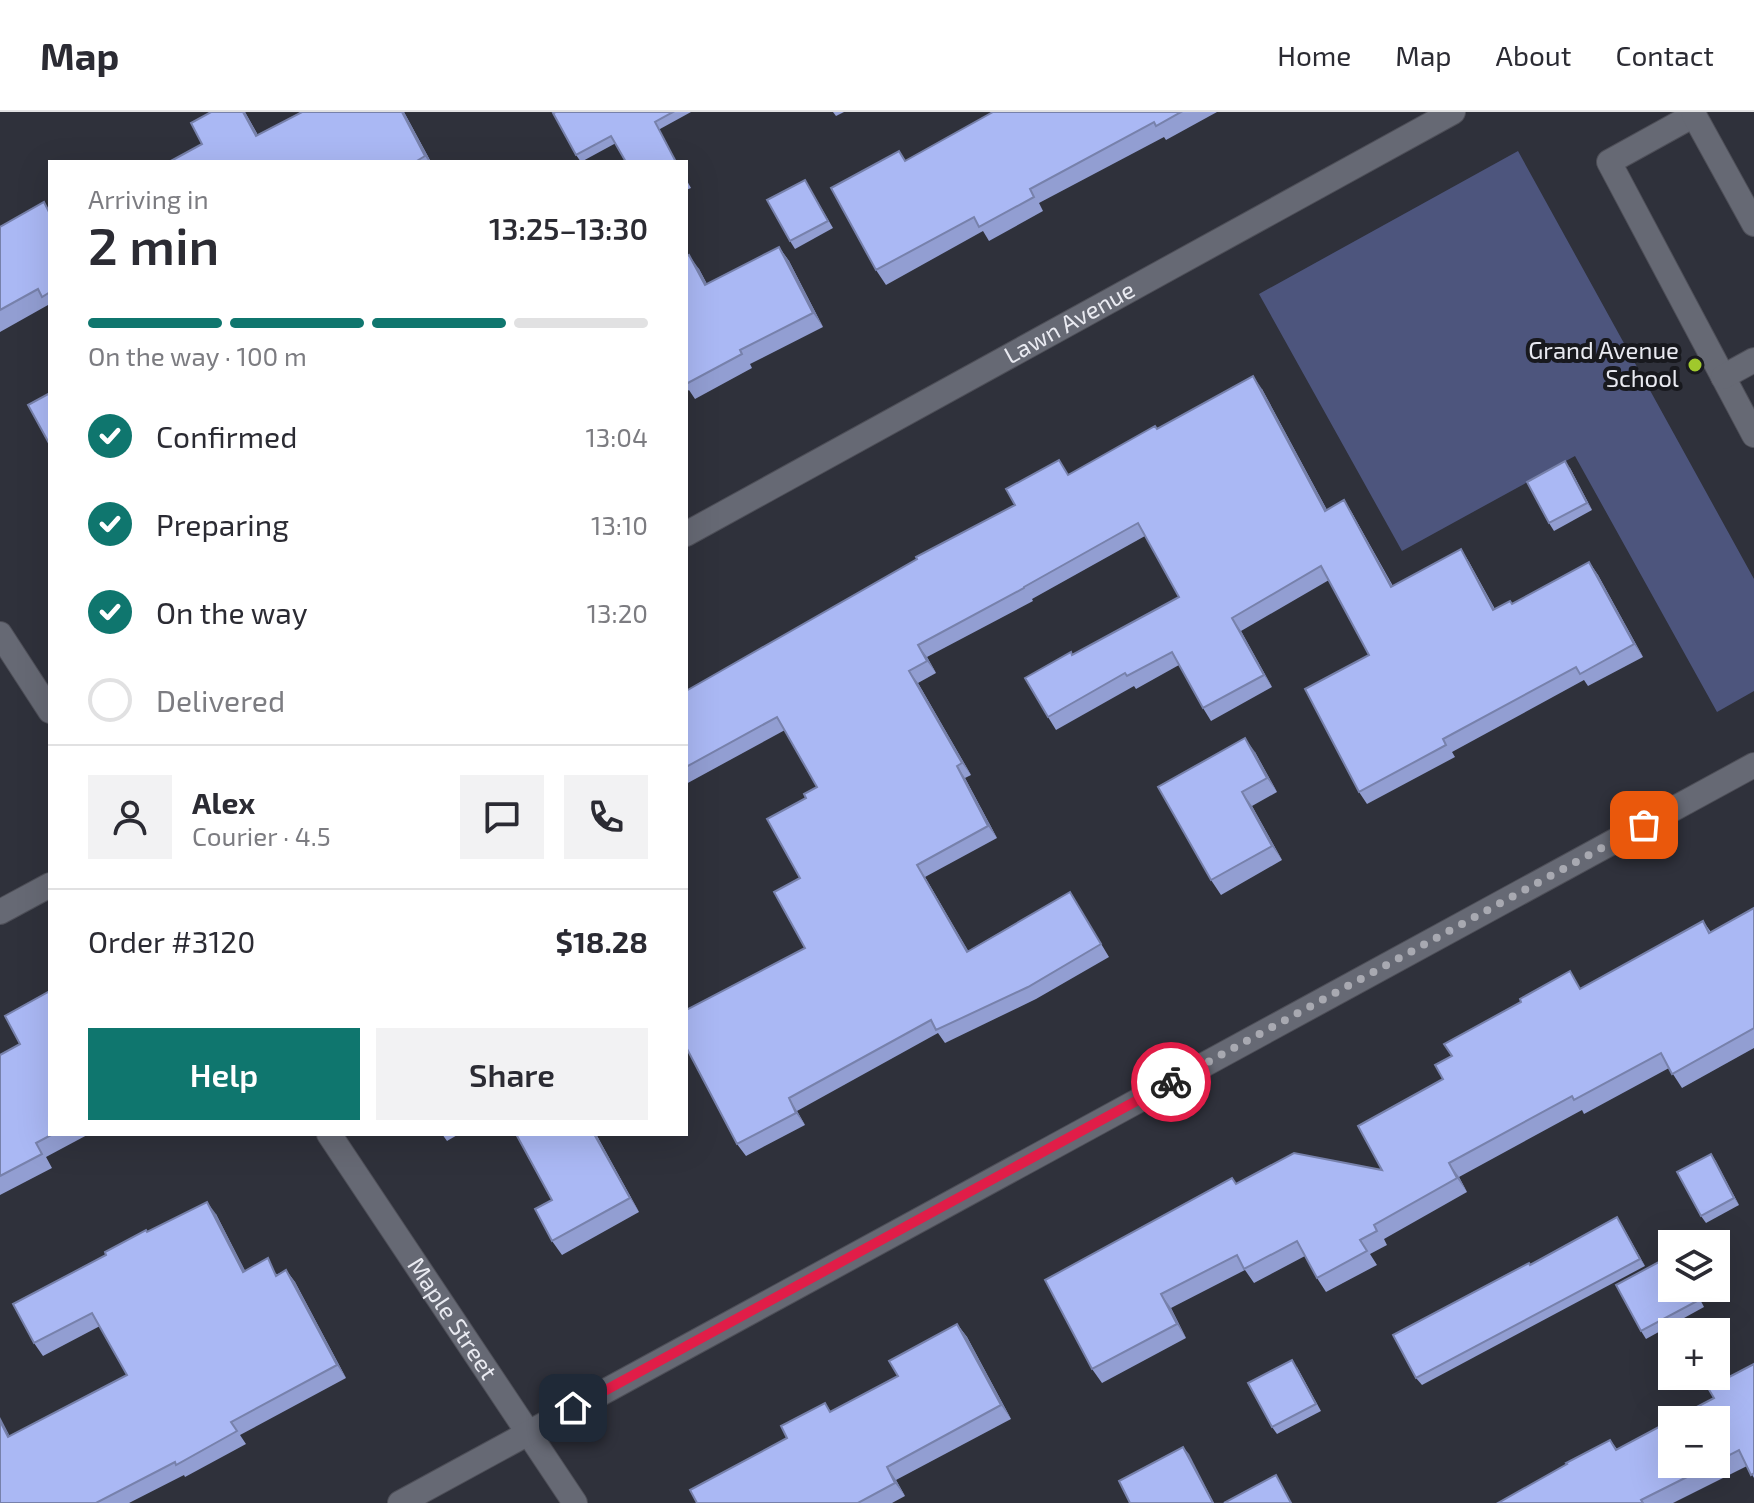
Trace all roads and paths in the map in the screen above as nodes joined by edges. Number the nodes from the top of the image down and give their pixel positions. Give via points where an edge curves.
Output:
1 (1453, 112) edge
2 (1693, 114) edge
3 (1754, 224) edge
4 (1754, 360) edge
5 (1723, 377) junction
6 (1754, 435) edge
7 (688, 533) edge
8 (0, 634) edge
9 (48, 708) edge
10 (1754, 765) edge
11 (48, 886) edge
12 (0, 912) edge
13 (330, 1136) edge
14 (528, 1432) junction
15 (400, 1503) edge
16 (575, 1503) edge

1 - 7 street, Lawn Avenue
2 - 3 street
2 - 5 street via 1609,162
4 - 5 street
5 - 6 street
8 - 9 street
10 - 14 street
11 - 12 street
13 - 14 street, Maple Street
14 - 15 street
14 - 16 street, Maple Street

